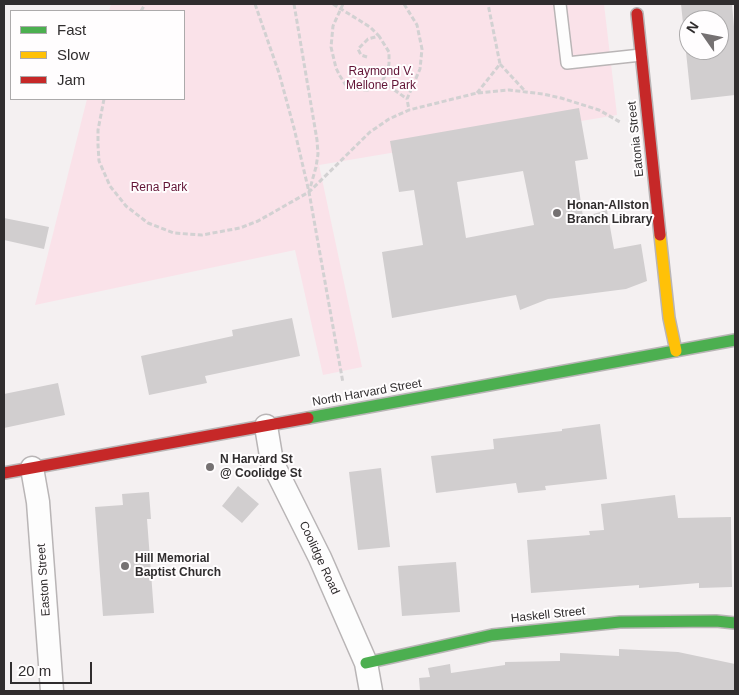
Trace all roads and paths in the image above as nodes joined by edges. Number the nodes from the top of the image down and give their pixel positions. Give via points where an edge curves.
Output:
1 (255, 4) edge
2 (294, 4) edge
3 (333, 4) edge
4 (343, 4) edge
5 (404, 4) edge
6 (488, 4) edge
7 (560, 4) edge
8 (341, 8) junction
9 (637, 14) dead end
10 (379, 36) junction
11 (641, 55) junction
12 (367, 57) dead end
13 (500, 64) junction
14 (382, 81) junction
15 (526, 92) junction
16 (477, 93) junction
17 (407, 99) junction
18 (104, 100) edge
19 (409, 110) junction
20 (650, 137) junction
21 (309, 192) junction
22 (735, 340) edge
23 (676, 351) junction
24 (348, 410) junction
25 (266, 426) junction
26 (32, 468) junction
27 (4, 473) edge
28 (735, 623) edge
29 (366, 663) junction
30 (52, 691) edge
31 (371, 691) edge

1 - 21 path via 279,73
2 - 21 path via 317,140 316,167
3 - 8 path
4 - 8 path
5 - 17 path via 417,24 422,59
6 - 13 path
7 - 11 lane via 567,63
8 - 10 path
8 - 14 path via 333,26 331,47 340,76 345,84 360,90 368,90
9 - 11 main road, Eatonia Street
10 - 12 path via 368,39 358,49
10 - 14 path via 389,52 387,73
11 - 20 main road, Eatonia Street
13 - 15 path
13 - 16 path
14 - 17 path
15 - 16 path
15 - 20 path via 561,98 599,110
16 - 19 path
17 - 19 path
18 - 21 path via 98,130 99,161 117,196 136,216 148,223 174,233 221,232 258,221
19 - 21 path via 370,132
20 - 23 main road, Eatonia Street via 669,318
21 - 24 path
22 - 23 main road, North Harvard Street
23 - 24 main road, North Harvard Street
24 - 25 main road, North Harvard Street
25 - 26 main road, North Harvard Street
25 - 29 street, Coolidge Road via 272,462 320,558
26 - 27 main road, North Harvard Street
26 - 30 street, Easton Street via 38,502
28 - 29 main road, Haskell Street via 620,622 492,634
29 - 31 street, Coolidge Road

